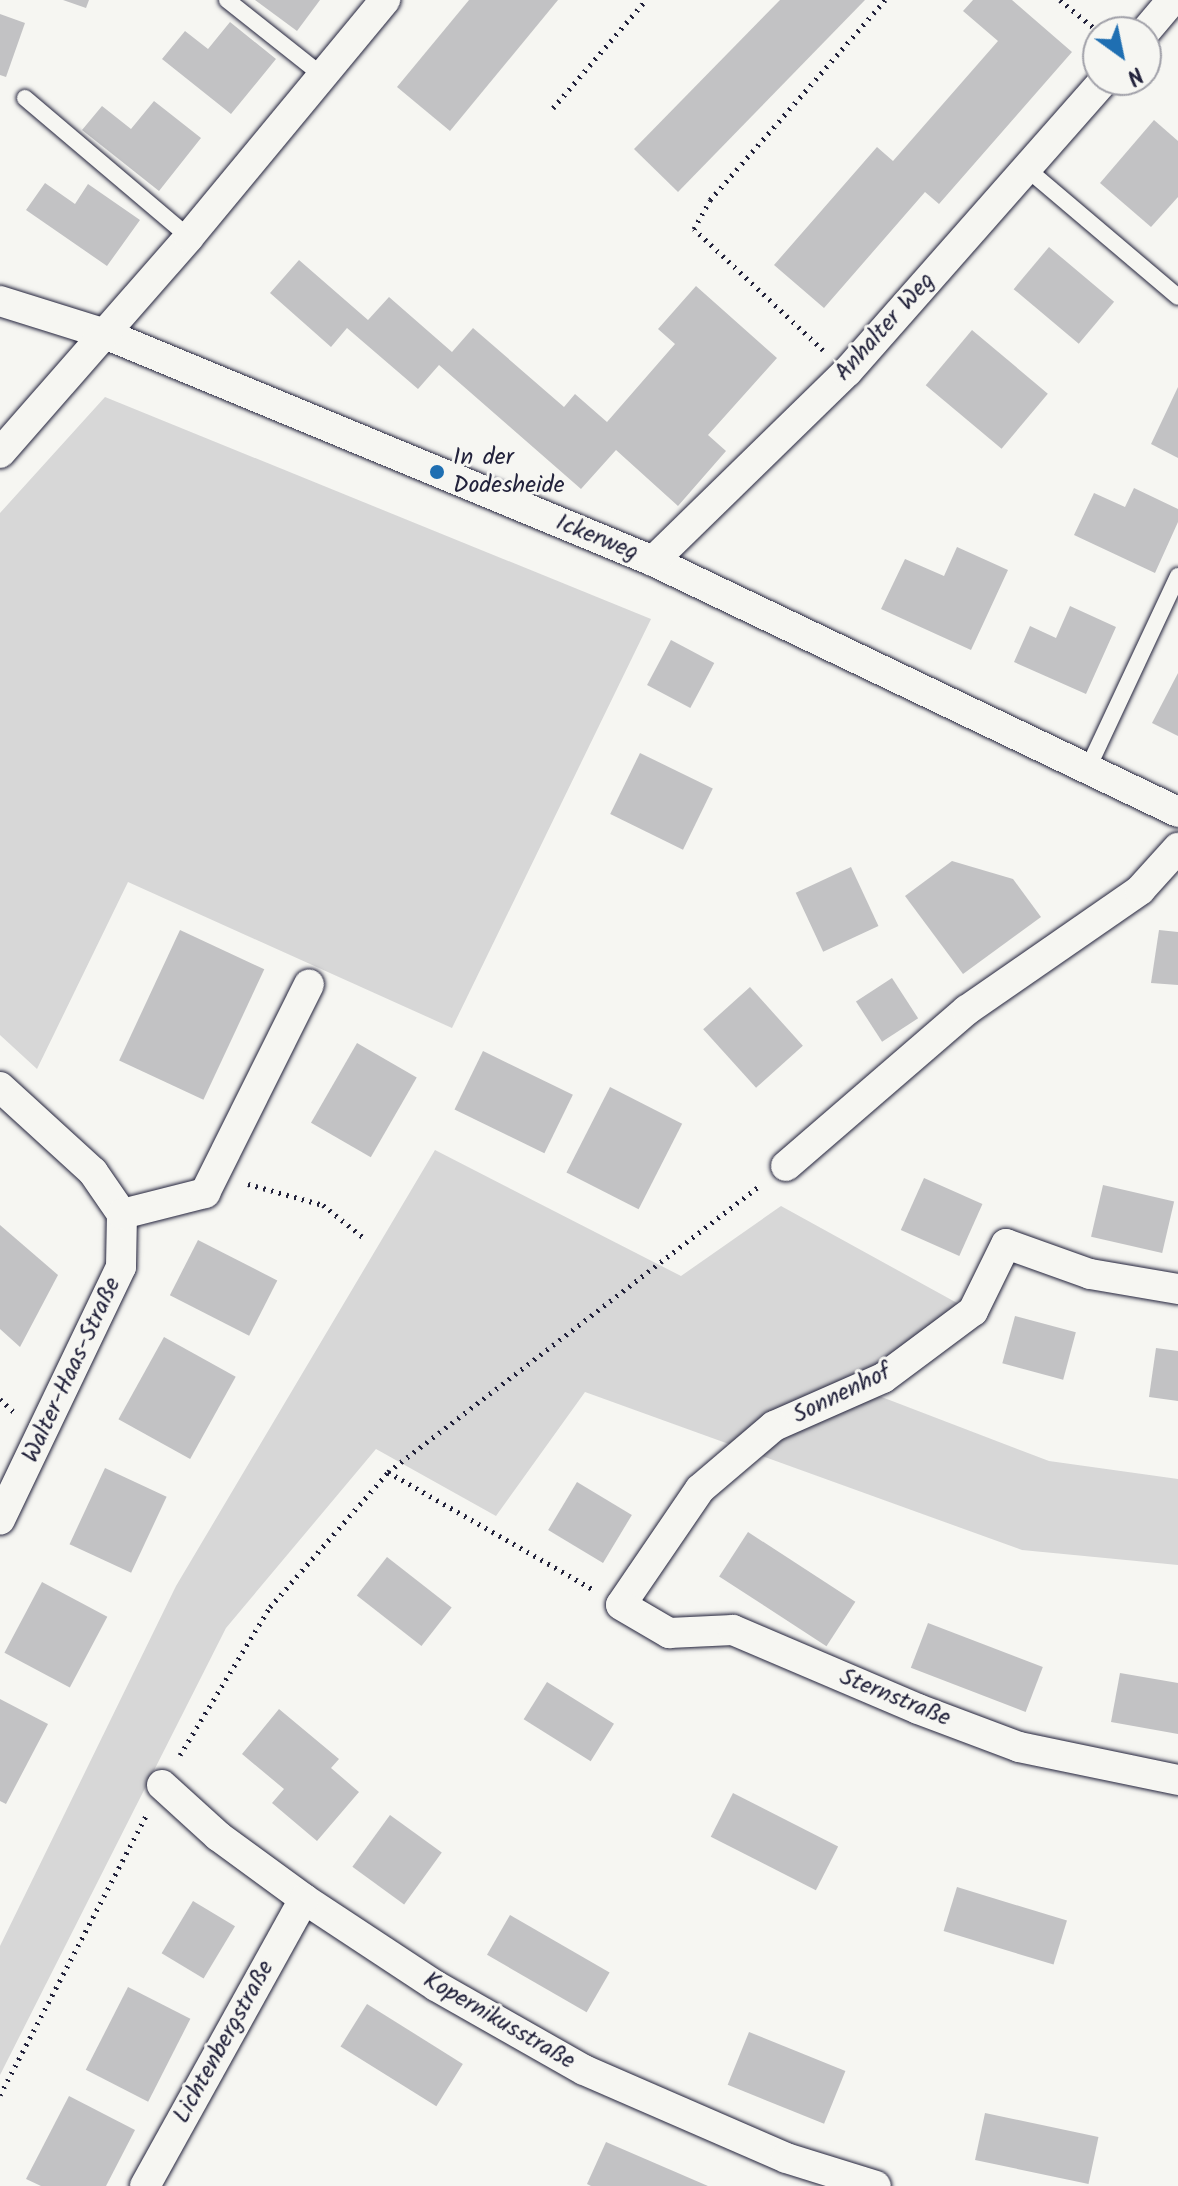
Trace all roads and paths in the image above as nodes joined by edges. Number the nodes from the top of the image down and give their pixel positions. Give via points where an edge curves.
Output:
1 (227, 0) edge
2 (385, 0) edge
3 (646, 0) edge
4 (885, 0) edge
5 (1060, 0) edge
6 (1172, 0) edge
7 (1158, 16) edge
8 (1082, 18) edge
9 (323, 76) junction
10 (1090, 96) edge
11 (25, 98) dead end
12 (553, 108) dead end
13 (1026, 168) junction
14 (189, 237) junction
15 (1178, 297) edge
16 (0, 301) edge
17 (105, 334) junction
18 (847, 372) junction
19 (0, 453) edge
20 (653, 561) junction
21 (1178, 576) edge
22 (1088, 768) junction
23 (1178, 812) edge
24 (1178, 848) edge
25 (309, 984) dead end
26 (0, 1087) edge
27 (786, 1166) joint
28 (216, 1171) junction
29 (122, 1214) junction
30 (364, 1238) dead end
31 (1178, 1289) edge
32 (388, 1472) junction
33 (0, 1520) edge
34 (621, 1605) junction
35 (1178, 1780) edge
36 (162, 1785) junction
37 (304, 1899) junction
38 (0, 2095) edge
39 (145, 2186) edge
40 (876, 2186) edge

1 - 9 lane
2 - 9 street
3 - 12 path
4 - 18 path via 710,200 694,229
5 - 8 path
6 - 7 street
9 - 14 street
10 - 13 street, Anhalter Weg
11 - 14 lane
13 - 15 lane
13 - 18 street, Anhalter Weg
14 - 17 street
16 - 17 street, Ickerweg
17 - 19 street
17 - 20 street, Ickerweg
18 - 20 street, Anhalter Weg
20 - 22 street, Ickerweg
21 - 22 lane
22 - 23 street, Ickerweg
24 - 27 street via 1140,890 967,1010
25 - 28 street
26 - 29 street via 93,1172
27 - 32 path
28 - 29 street via 205,1193
28 - 30 path via 265,1191 323,1205
29 - 33 street, Walter-Haas-Straße via 121,1267
31 - 34 street, Sonnenhof via 1090,1274 1006,1244 973,1311 883,1378 774,1426 700,1489
32 - 34 path
32 - 36 path via 270,1607
34 - 35 street, Sternstraße via 669,1633 733,1630 1019,1747
36 - 37 street, Kopernikusstraße via 218,1836
36 - 38 path
37 - 39 street, Lichtenbergstraße
37 - 40 street, Kopernikusstraße via 436,1986 584,2070 786,2158

